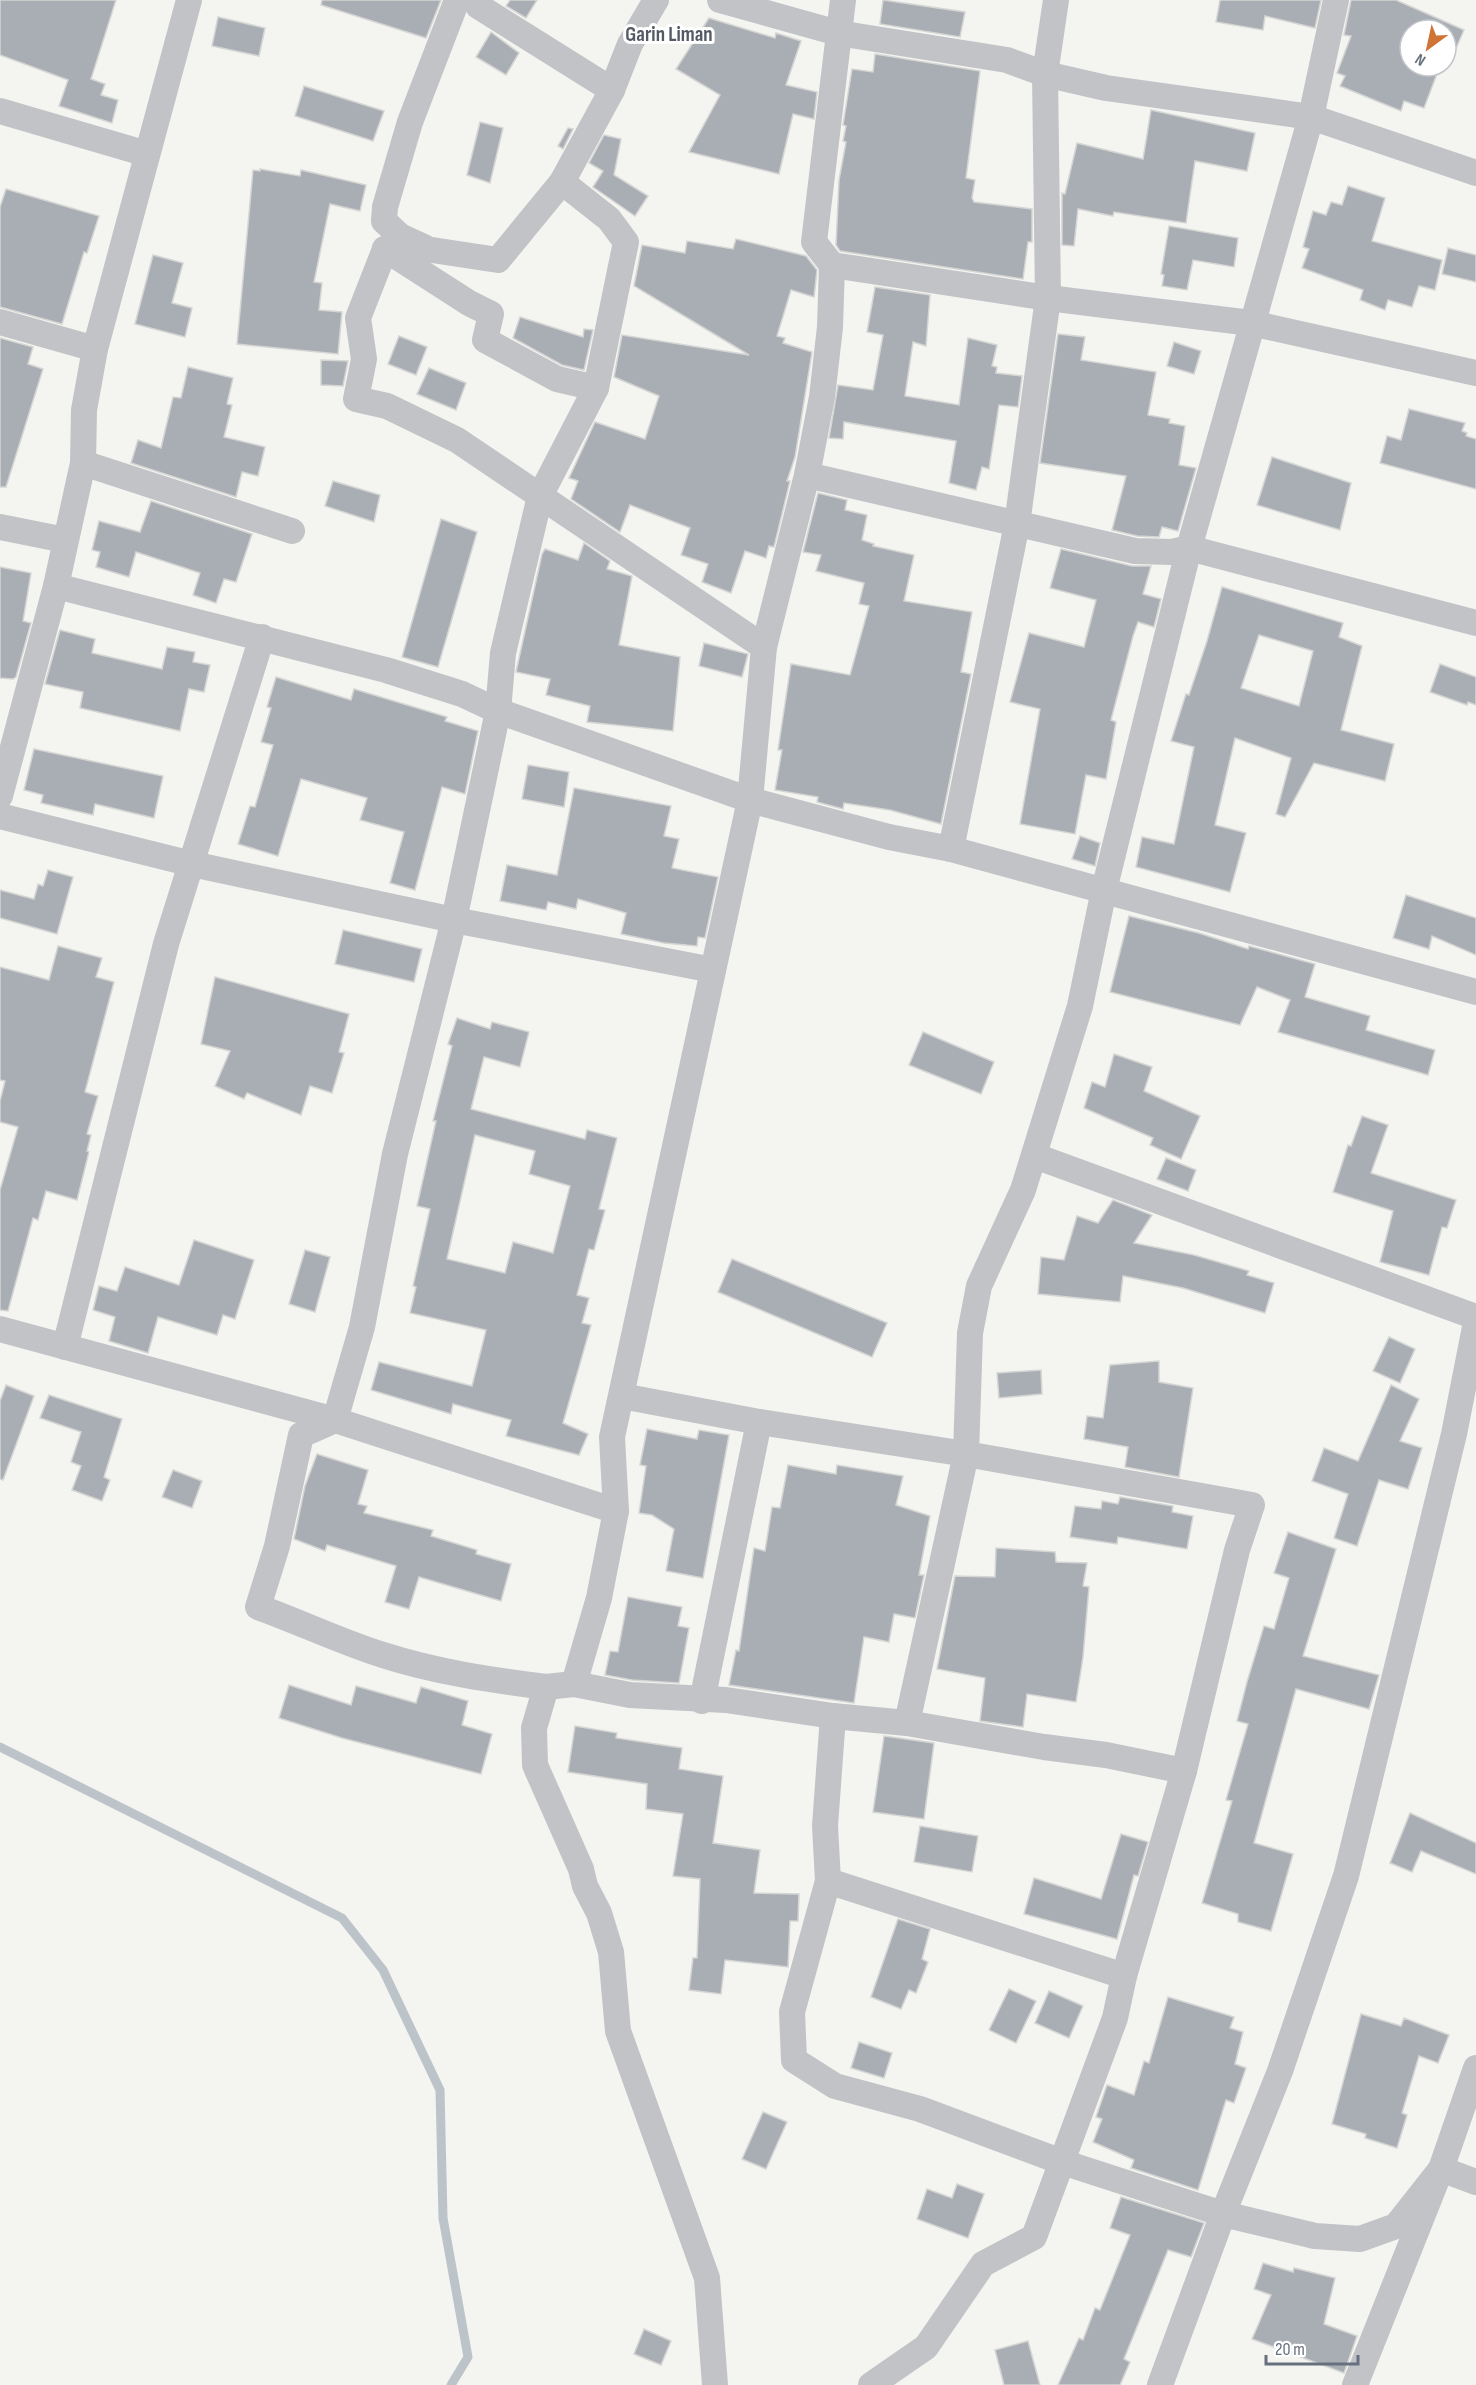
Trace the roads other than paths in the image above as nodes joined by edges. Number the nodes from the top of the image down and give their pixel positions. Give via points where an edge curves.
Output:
1 (189, 0) edge
2 (457, 0) edge
3 (475, 0) edge
4 (656, 0) edge
5 (720, 0) edge
6 (843, 0) edge
7 (1056, 0) edge
8 (1336, 0) edge
9 (838, 33) junction
10 (1046, 74) junction
11 (612, 90) junction
12 (0, 111) edge
13 (1311, 117) junction
14 (147, 154) junction
15 (1476, 173) edge
16 (562, 182) junction
17 (385, 249) junction
18 (432, 250) junction
19 (832, 265) junction
20 (1048, 298) junction
21 (0, 322) edge
22 (1251, 323) junction
23 (95, 349) junction
24 (1476, 373) edge
25 (596, 388) junction
26 (83, 463) junction
27 (807, 475) junction
28 (540, 496) junction
29 (1017, 524) junction
30 (0, 526) edge
31 (292, 531) dead end
32 (65, 540) junction
33 (1189, 548) junction
34 (56, 586) junction
35 (1476, 623) edge
36 (262, 637) junction
37 (764, 647) junction
38 (498, 711) junction
39 (0, 796) edge
40 (750, 800) junction
41 (0, 816) edge
42 (951, 849) junction
43 (192, 864) junction
44 (1104, 890) junction
45 (454, 920) junction
46 (712, 970) junction
47 (1476, 992) edge
48 (1035, 1156) junction
49 (1476, 1317) edge
50 (1476, 1322) edge
51 (0, 1329) edge
52 (65, 1347) junction
53 (622, 1396) junction
54 (335, 1420) junction
55 (759, 1422) junction
56 (966, 1454) junction
57 (616, 1511) junction
58 (574, 1683) junction
59 (546, 1687) junction
60 (702, 1701) junction
61 (833, 1716) junction
62 (907, 1722) junction
63 (1184, 1771) junction
64 (828, 1881) junction
65 (1124, 1976) junction
66 (1476, 2068) edge
67 (1062, 2162) junction
68 (1441, 2169) junction
69 (1476, 2182) edge
70 (1223, 2214) junction
71 (715, 2385) edge
72 (871, 2385) edge
73 (1160, 2385) edge
74 (1355, 2385) edge

1 - 14 street
2 - 18 street via 410,122 385,207 384,221 391,229
3 - 11 street via 478,6
4 - 11 street via 630,44
5 - 9 street
6 - 9 street
7 - 10 street
8 - 13 street
9 - 10 street via 1007,60
9 - 19 street via 814,242
10 - 13 street via 1106,88
10 - 20 street
11 - 16 street
12 - 14 street
13 - 15 street
13 - 22 street
14 - 23 street
16 - 18 street via 498,260
16 - 25 street via 609,219 626,242
17 - 18 street
17 - 25 street via 491,314 485,340 557,379
17 - 28 street via 358,318 364,358 356,399 387,406 457,440
19 - 20 street
19 - 27 street via 822,397
20 - 22 street
20 - 29 street
21 - 23 street
22 - 24 street
22 - 33 street
23 - 26 street via 84,410
25 - 28 street
26 - 31 street
26 - 32 street
27 - 29 street
27 - 37 street
28 - 37 street
28 - 38 street via 502,653
29 - 33 street via 1135,551 1172,552
29 - 42 street
30 - 32 street
32 - 34 street
33 - 35 street
33 - 44 street
34 - 36 street
34 - 39 street
36 - 38 street via 386,670 462,694
36 - 43 street
37 - 40 street
38 - 40 street
38 - 45 street
40 - 42 street via 889,837
40 - 46 street
41 - 43 street
42 - 44 street
43 - 45 street
43 - 52 street via 166,945
44 - 47 street
44 - 48 street via 1080,1006
45 - 46 street
45 - 54 street via 394,1154 362,1327
46 - 53 street
48 - 49 street
48 - 56 street via 979,1286 970,1334
50 - 70 street via 1452,1446 1346,1876 1280,2071
51 - 52 street
52 - 54 street
53 - 55 street
53 - 57 street via 612,1437
54 - 57 street
54 - 59 street via 302,1436 278,1546 258,1607 408,1662 478,1678
55 - 56 street
55 - 60 street
56 - 62 street
56 - 63 street via 1252,1505 1237,1550
57 - 58 street via 599,1598
58 - 59 street
58 - 60 street via 630,1695
59 - 71 street via 534,1728 535,1765 599,1913 611,1952 618,2031 707,2278
60 - 61 street via 726,1700
61 - 62 street
61 - 64 street via 825,1826
62 - 63 street
63 - 65 street
64 - 65 street
64 - 67 street via 792,2012 794,2060 835,2086 920,2109
65 - 67 street via 1115,2018
66 - 68 street
67 - 70 street
67 - 72 street via 1034,2237 983,2264 926,2347
68 - 69 street
68 - 70 street via 1396,2226 1360,2239 1315,2236
68 - 74 street
70 - 73 street

